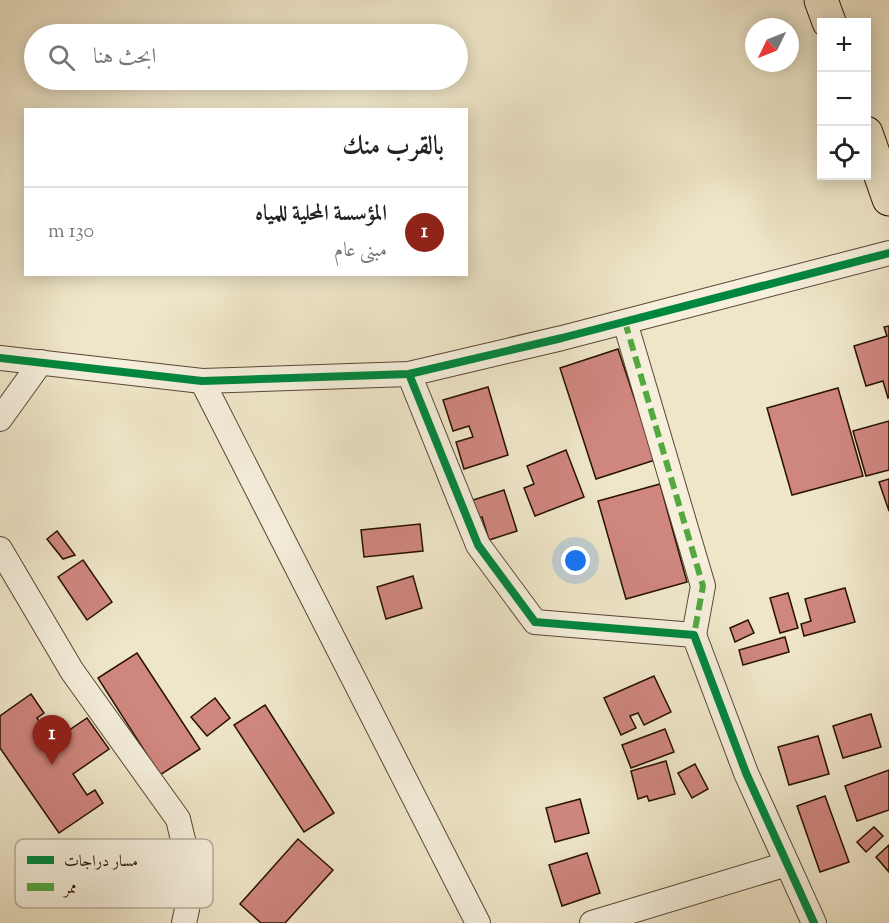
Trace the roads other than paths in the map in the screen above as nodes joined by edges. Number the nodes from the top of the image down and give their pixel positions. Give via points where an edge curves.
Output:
1 (821, 0) edge
2 (828, 18) edge
3 (871, 145) edge
4 (889, 199) edge
5 (889, 253) edge
6 (625, 322) junction
7 (0, 358) edge
8 (41, 363) junction
9 (409, 374) junction
10 (202, 381) junction
11 (0, 418) edge
12 (0, 549) edge
13 (694, 635) junction
14 (182, 839) edge
15 (787, 864) junction
16 (187, 908) edge
17 (184, 923) edge
18 (478, 923) edge
19 (592, 923) edge
20 (814, 923) edge

1 - 2 main road
3 - 4 main road
5 - 6 street
6 - 9 street
6 - 13 street via 703,586
7 - 8 street
8 - 10 street
8 - 11 street
9 - 10 street
9 - 13 street via 478,545 535,622
10 - 18 street
12 - 14 street via 72,671 178,819
13 - 15 street via 746,773
15 - 19 street
15 - 20 street
16 - 17 street

